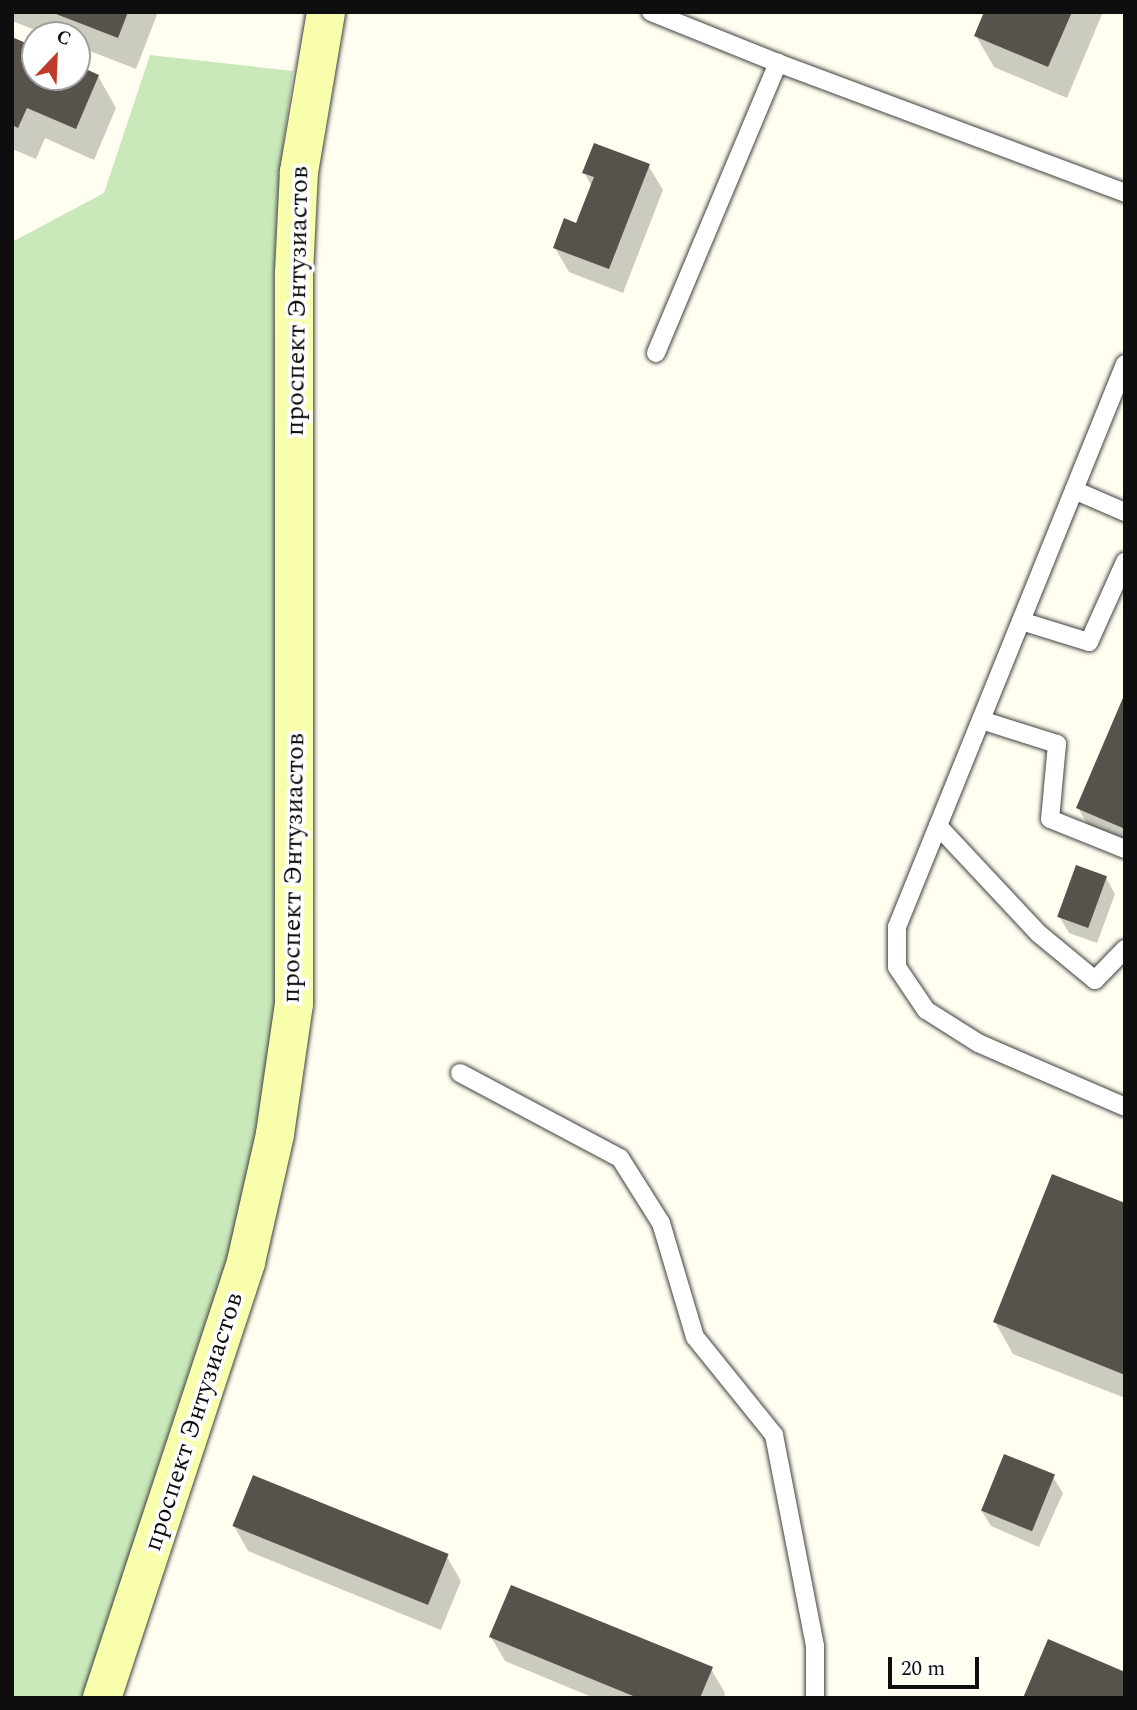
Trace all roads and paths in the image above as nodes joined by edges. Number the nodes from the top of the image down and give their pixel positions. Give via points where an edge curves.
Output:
1 (326, 12) edge
2 (651, 12) edge
3 (778, 63) junction
4 (1125, 193) edge
5 (656, 353) dead end
6 (1125, 364) edge
7 (1074, 491) junction
8 (1125, 512) edge
9 (1125, 562) edge
10 (1021, 621) junction
11 (981, 720) junction
12 (938, 826) junction
13 (1125, 849) edge
14 (1125, 949) edge
15 (460, 1073) dead end
16 (1125, 1107) edge
17 (102, 1698) edge
18 (815, 1698) edge

1 - 17 street, проспект Энтузиастов via 299,172 294,272 294,1004 275,1134 246,1262
2 - 3 lane
3 - 4 lane
3 - 5 lane
6 - 7 lane
7 - 8 lane
7 - 10 lane
9 - 10 lane via 1089,642
10 - 11 lane
11 - 12 lane
11 - 13 lane via 1057,744 1050,819
12 - 14 lane via 1038,933 1095,980
12 - 16 lane via 897,927 897,967 926,1010 978,1043
15 - 18 lane via 620,1158 661,1223 695,1337 774,1435 815,1646

